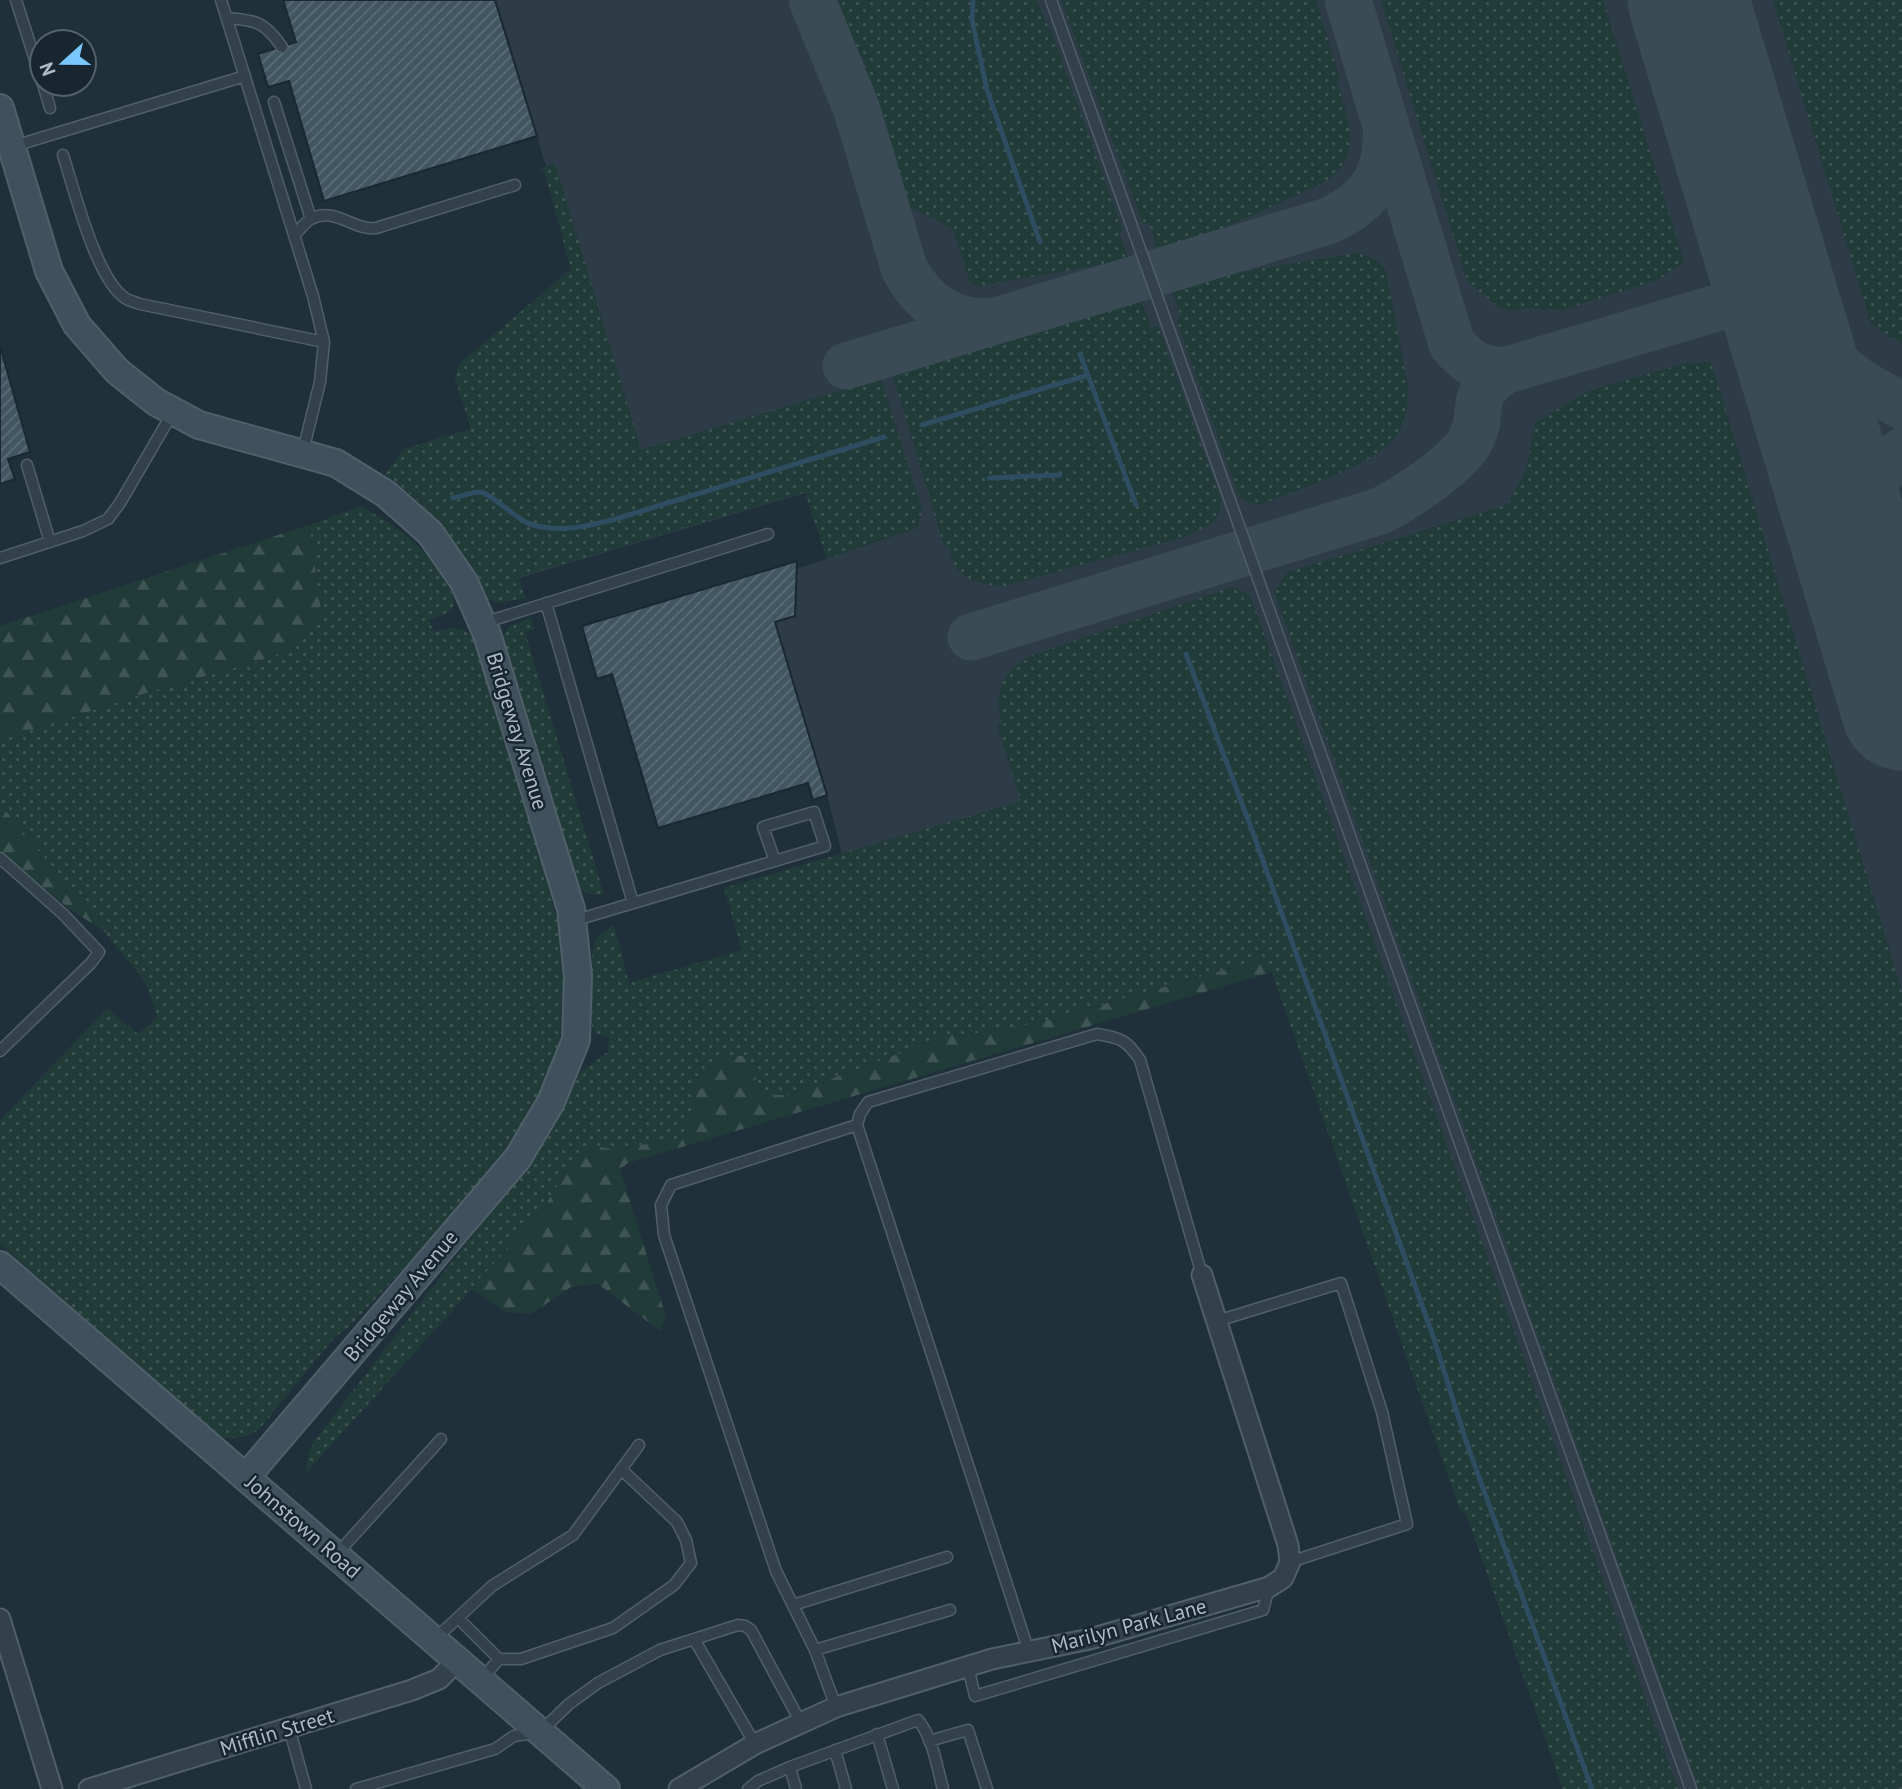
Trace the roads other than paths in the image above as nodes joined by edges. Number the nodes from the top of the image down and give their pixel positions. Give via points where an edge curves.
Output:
1 (16, 0) edge
2 (221, 0) edge
3 (1051, 0) edge
4 (227, 18) junction
5 (28, 38) edge
6 (282, 47) dead end
7 (245, 76) junction
8 (47, 98) edge
9 (274, 102) dead end
10 (0, 108) edge
11 (50, 108) dead end
12 (6, 149) edge
13 (64, 155) dead end
14 (514, 185) dead end
15 (311, 219) junction
16 (294, 235) junction
17 (324, 342) junction
18 (173, 412) junction
19 (303, 454) junction
20 (27, 465) dead end
21 (768, 534) dead end
22 (50, 542) junction
23 (0, 558) edge
24 (546, 603) junction
25 (482, 623) junction
26 (0, 858) edge
27 (775, 861) junction
28 (633, 903) junction
29 (572, 921) junction
30 (0, 1051) edge
31 (857, 1125) junction
32 (0, 1265) edge
33 (1202, 1275) joint
34 (1217, 1321) junction
35 (441, 1439) dead end
36 (639, 1445) dead end
37 (621, 1469) junction
38 (246, 1478) junction
39 (335, 1555) junction
40 (947, 1557) dead end
41 (1290, 1562) junction
42 (1269, 1587) junction
43 (793, 1605) junction
44 (950, 1610) dead end
45 (458, 1618) junction
46 (0, 1619) edge
47 (694, 1639) junction
48 (434, 1640) junction
49 (815, 1650) junction
50 (1029, 1652) junction
51 (499, 1659) junction
52 (457, 1661) junction
53 (968, 1667) junction
54 (481, 1681) junction
55 (836, 1707) junction
56 (801, 1723) junction
57 (289, 1728) junction
58 (540, 1732) junction
59 (877, 1734) junction
60 (929, 1741) junction
61 (755, 1744) junction
62 (835, 1750) junction
63 (790, 1767) junction
64 (52, 1789) edge
65 (89, 1789) edge
66 (306, 1789) edge
67 (356, 1789) edge
68 (606, 1789) edge
69 (680, 1789) edge
70 (748, 1789) edge
71 (796, 1789) edge
72 (846, 1789) edge
73 (893, 1789) edge
74 (943, 1789) edge
75 (987, 1789) edge
76 (1691, 1789) edge

1 - 5 lane
2 - 4 lane
3 - 76 lane
4 - 6 lane via 250,19 269,28
4 - 7 lane
7 - 12 lane
7 - 16 lane
8 - 11 lane
9 - 15 lane
10 - 12 street, Bridgeway Avenue
12 - 18 street, Bridgeway Avenue via 50,271 78,325 117,371
13 - 17 lane via 91,244 106,275 124,297
14 - 15 lane via 366,230 330,215
15 - 16 lane
16 - 17 lane
17 - 19 lane
18 - 19 street, Bridgeway Avenue via 199,425
18 - 22 lane via 108,519
19 - 25 street, Bridgeway Avenue via 336,463 386,494 430,533 464,582
20 - 22 lane
21 - 24 lane
22 - 23 lane
24 - 25 lane
24 - 28 lane
25 - 29 street, Bridgeway Avenue
26 - 30 lane via 100,952
27 - 27 lane via 825,846 814,812 763,827
27 - 28 lane
28 - 29 lane
29 - 38 street, Bridgeway Avenue via 578,976 576,1040 551,1102 518,1158
31 - 33 lane via 868,1102 1097,1034 1129,1043 1140,1060
31 - 43 lane via 671,1185 662,1205 664,1235 776,1571
31 - 50 lane
32 - 38 street, Johnstown Road
33 - 34 street
34 - 41 street
34 - 41 lane via 1341,1283 1382,1412 1407,1524
35 - 39 lane
36 - 37 lane
37 - 45 lane via 573,1535 492,1586
37 - 51 lane via 677,1522 691,1563 674,1585 613,1628 520,1659
38 - 39 street, Johnstown Road
39 - 48 street, Johnstown Road
40 - 43 lane
41 - 42 street via 1283,1577
42 - 50 street, Marilyn Park Lane
42 - 53 lane via 1263,1610 975,1696
43 - 49 lane
44 - 49 lane
45 - 48 lane
45 - 51 lane
46 - 64 street
47 - 56 lane via 737,1625 751,1630
47 - 58 lane via 660,1650 598,1683
47 - 61 lane
48 - 52 street, Johnstown Road
49 - 55 lane
50 - 53 street, Marilyn Park Lane
51 - 54 lane
52 - 54 street, Johnstown Road
52 - 57 street, Mifflin Street via 439,1679 412,1690
53 - 55 street, Marilyn Park Lane
54 - 58 street, Johnstown Road
55 - 56 street, Marilyn Park Lane
56 - 61 street, Marilyn Park Lane
57 - 65 street, Mifflin Street
57 - 66 lane
58 - 67 lane
58 - 68 street, Johnstown Road
59 - 60 lane via 918,1720
59 - 62 lane
59 - 73 lane
60 - 74 lane
60 - 75 lane via 968,1730
61 - 69 street, Marilyn Park Lane
62 - 63 lane
62 - 72 lane
63 - 70 lane
63 - 71 lane

